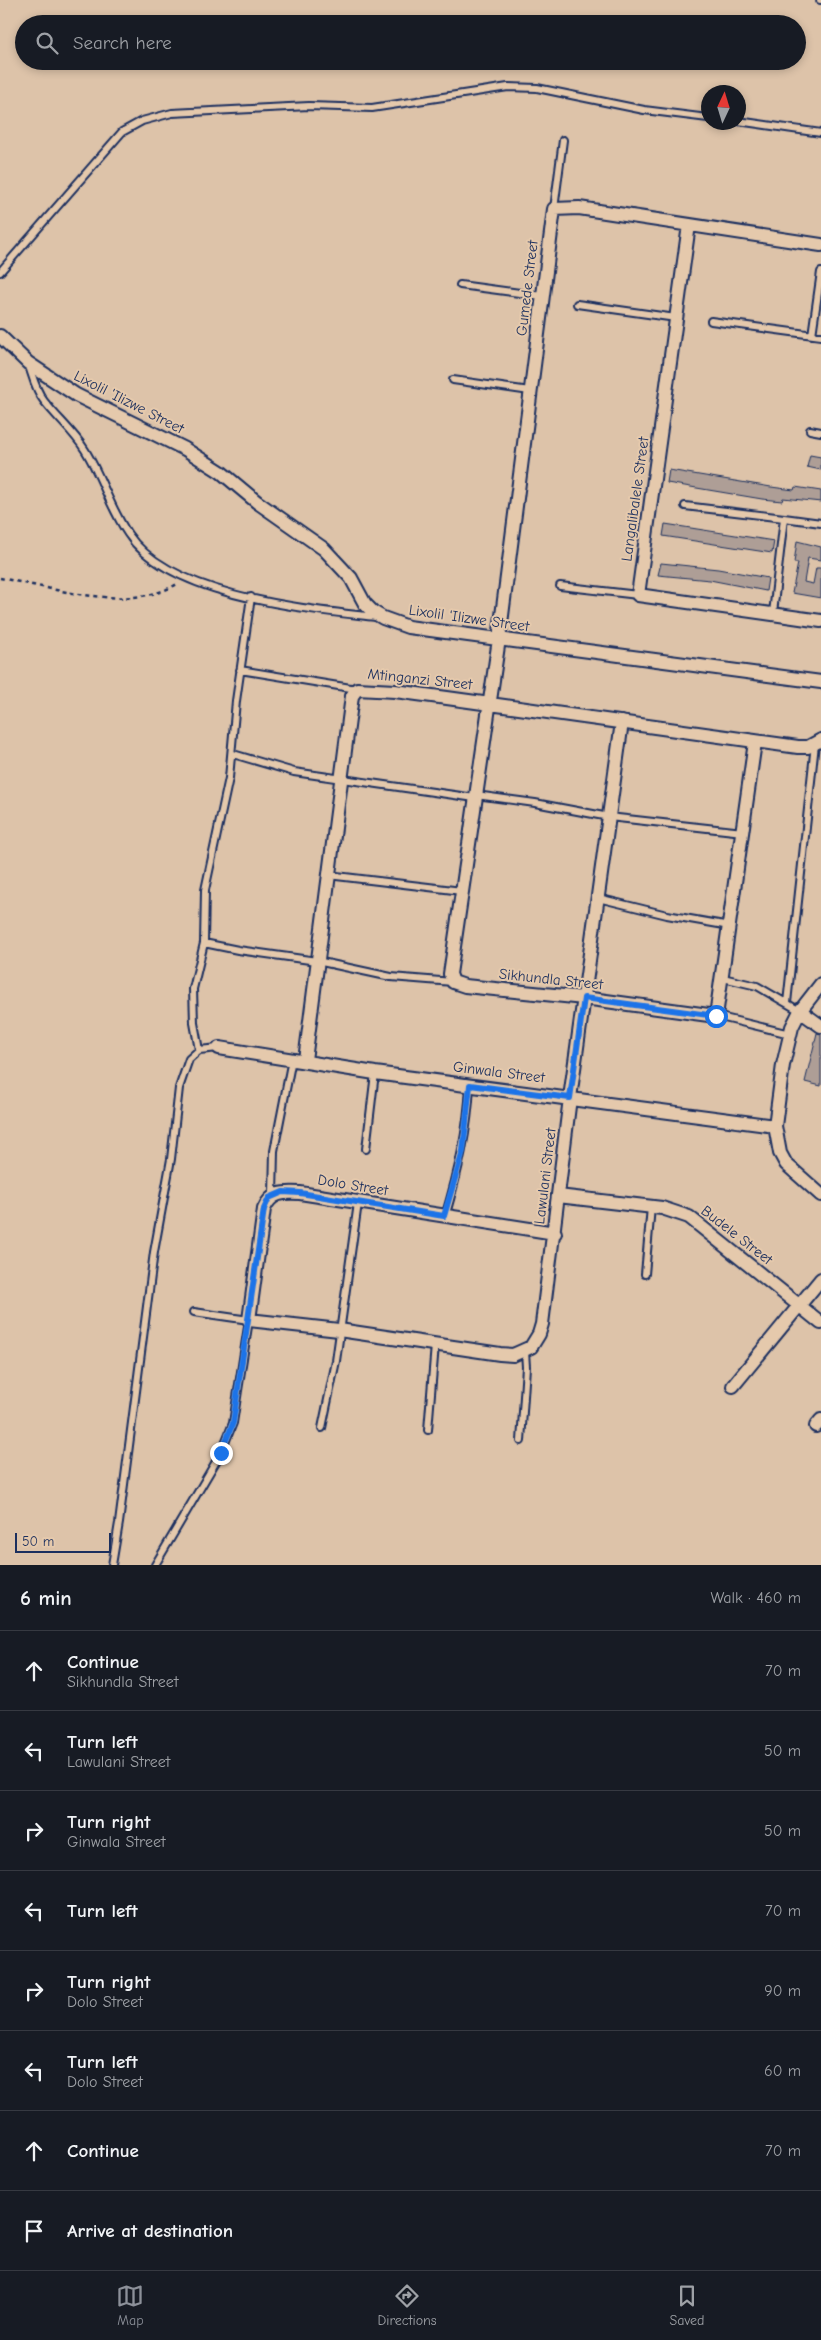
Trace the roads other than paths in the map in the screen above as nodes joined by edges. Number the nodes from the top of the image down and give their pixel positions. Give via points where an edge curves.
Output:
1 (701, 117) edge
2 (746, 122) edge
3 (821, 133) edge
4 (563, 140) dead end
5 (554, 209) junction
6 (689, 225) junction
7 (821, 245) edge
8 (0, 272) edge
9 (821, 272) edge
10 (460, 285) dead end
11 (542, 296) junction
12 (577, 304) dead end
13 (676, 318) junction
14 (711, 321) dead end
15 (812, 335) junction
16 (0, 336) edge
17 (821, 336) edge
18 (28, 363) junction
19 (453, 380) dead end
20 (530, 391) junction
21 (810, 430) dead end
22 (821, 432) edge
23 (685, 506) dead end
24 (784, 518) junction
25 (821, 523) edge
26 (560, 586) dead end
27 (638, 595) junction
28 (251, 598) junction
29 (773, 613) junction
30 (383, 618) junction
31 (821, 621) edge
32 (499, 639) junction
33 (240, 670) junction
34 (821, 682) edge
35 (357, 689) junction
36 (489, 703) junction
37 (622, 722) junction
38 (755, 742) junction
39 (818, 742) edge
40 (233, 754) junction
41 (341, 780) junction
42 (475, 797) junction
43 (609, 817) junction
44 (743, 832) junction
45 (328, 875) junction
46 (462, 891) junction
47 (598, 898) junction
48 (730, 926) junction
49 (204, 943) junction
50 (317, 961) junction
51 (723, 978) junction
52 (453, 982) junction
53 (821, 984) edge
54 (584, 998) junction
55 (787, 1003) junction
56 (800, 1011) junction
57 (716, 1016) junction
58 (821, 1026) edge
59 (790, 1034) junction
60 (218, 1048) joint
61 (199, 1050) junction
62 (298, 1059) junction
63 (375, 1073) junction
64 (470, 1085) junction
65 (570, 1098) junction
66 (775, 1126) junction
67 (366, 1149) dead end
68 (273, 1195) junction
69 (821, 1195) edge
70 (558, 1196) junction
71 (358, 1202) junction
72 (651, 1206) junction
73 (444, 1216) junction
74 (555, 1233) junction
75 (645, 1274) dead end
76 (821, 1279) edge
77 (800, 1306) junction
78 (194, 1312) dead end
79 (249, 1320) junction
80 (821, 1323) edge
81 (339, 1330) junction
82 (435, 1345) junction
83 (524, 1351) junction
84 (733, 1386) dead end
85 (322, 1428) dead end
86 (428, 1430) dead end
87 (522, 1441) dead end
88 (112, 1565) edge
89 (155, 1565) edge

1 - 8 lane via 644,110 537,88 508,87 372,108 309,106 172,113 142,121 122,132
2 - 3 lane
4 - 5 lane
5 - 6 street via 580,208
5 - 11 street, Gumede Street
6 - 7 street
6 - 13 street, Langalibalele Street
9 - 15 lane
10 - 11 lane
11 - 20 street, Gumede Street
12 - 13 lane
13 - 27 street, Langalibalele Street
14 - 15 lane
15 - 17 lane
16 - 18 street, Lixolil 'Ilizwe Street
18 - 28 lane via 43,400 85,450 128,535 143,552 162,567 186,578
18 - 30 street, Lixolil 'Ilizwe Street via 76,395 185,449 221,472 324,549 351,578 365,604
19 - 20 lane
20 - 32 street, Gumede Street
21 - 22 lane
23 - 24 lane
24 - 25 lane
24 - 29 lane
26 - 27 lane
27 - 29 street
28 - 30 lane
28 - 33 lane
29 - 31 street
30 - 32 street, Lixolil 'Ilizwe Street via 408,628
32 - 34 street, Lixolil 'Ilizwe Street
32 - 36 street
33 - 35 lane
33 - 40 lane
35 - 36 street, Mtinganzi Street
35 - 41 street, Mtinganzi Street via 352,696
36 - 37 street, Mtinganzi Street
36 - 42 street
37 - 38 street, Mtinganzi Street
37 - 43 street, Lawulani Street
38 - 39 street, Mtinganzi Street via 798,747
38 - 44 street
39 - 55 lane
40 - 41 lane via 277,768
40 - 49 lane via 205,890
41 - 42 lane
41 - 45 street, Mtinganzi Street
42 - 43 lane via 535,803
42 - 46 street
43 - 44 lane
43 - 47 street, Lawulani Street
44 - 48 street
45 - 46 lane
45 - 50 street, Mtinganzi Street
46 - 52 street via 450,974
47 - 48 lane
47 - 54 street, Lawulani Street
48 - 51 street
49 - 50 lane
49 - 61 lane via 193,994
50 - 52 lane via 391,977
50 - 62 street, Mtinganzi Street
51 - 55 lane via 758,986
51 - 57 street
52 - 54 street, Sikhundla Street via 465,986
53 - 56 street
54 - 57 street, Sikhundla Street
54 - 65 street, Lawulani Street
55 - 56 lane
56 - 58 street
56 - 59 street
57 - 59 lane
59 - 66 street
60 - 61 lane
60 - 62 street, Ginwala Street
61 - 88 lane via 185,1066 179,1088
62 - 63 street, Ginwala Street
62 - 68 lane via 274,1151
63 - 64 street, Ginwala Street
63 - 67 lane
64 - 65 street, Ginwala Street
64 - 73 lane via 463,1151
65 - 66 street, Ginwala Street
65 - 70 street, Lawulani Street
66 - 69 street via 780,1153 786,1164
68 - 71 street, Dolo Street via 300,1193
68 - 79 street via 264,1209
70 - 72 street, Budele Street
70 - 74 street, Lawulani Street
71 - 73 street, Dolo Street
71 - 81 lane
72 - 75 lane
72 - 77 street, Budele Street via 689,1217
73 - 74 street, Dolo Street
74 - 83 street, Lawulani Street via 542,1324 536,1340
76 - 77 street
77 - 80 street, Budele Street
77 - 84 street
78 - 79 lane
79 - 81 street
79 - 89 lane via 228,1438
81 - 82 street
81 - 85 lane
82 - 83 street via 513,1355
82 - 86 lane
83 - 87 lane

